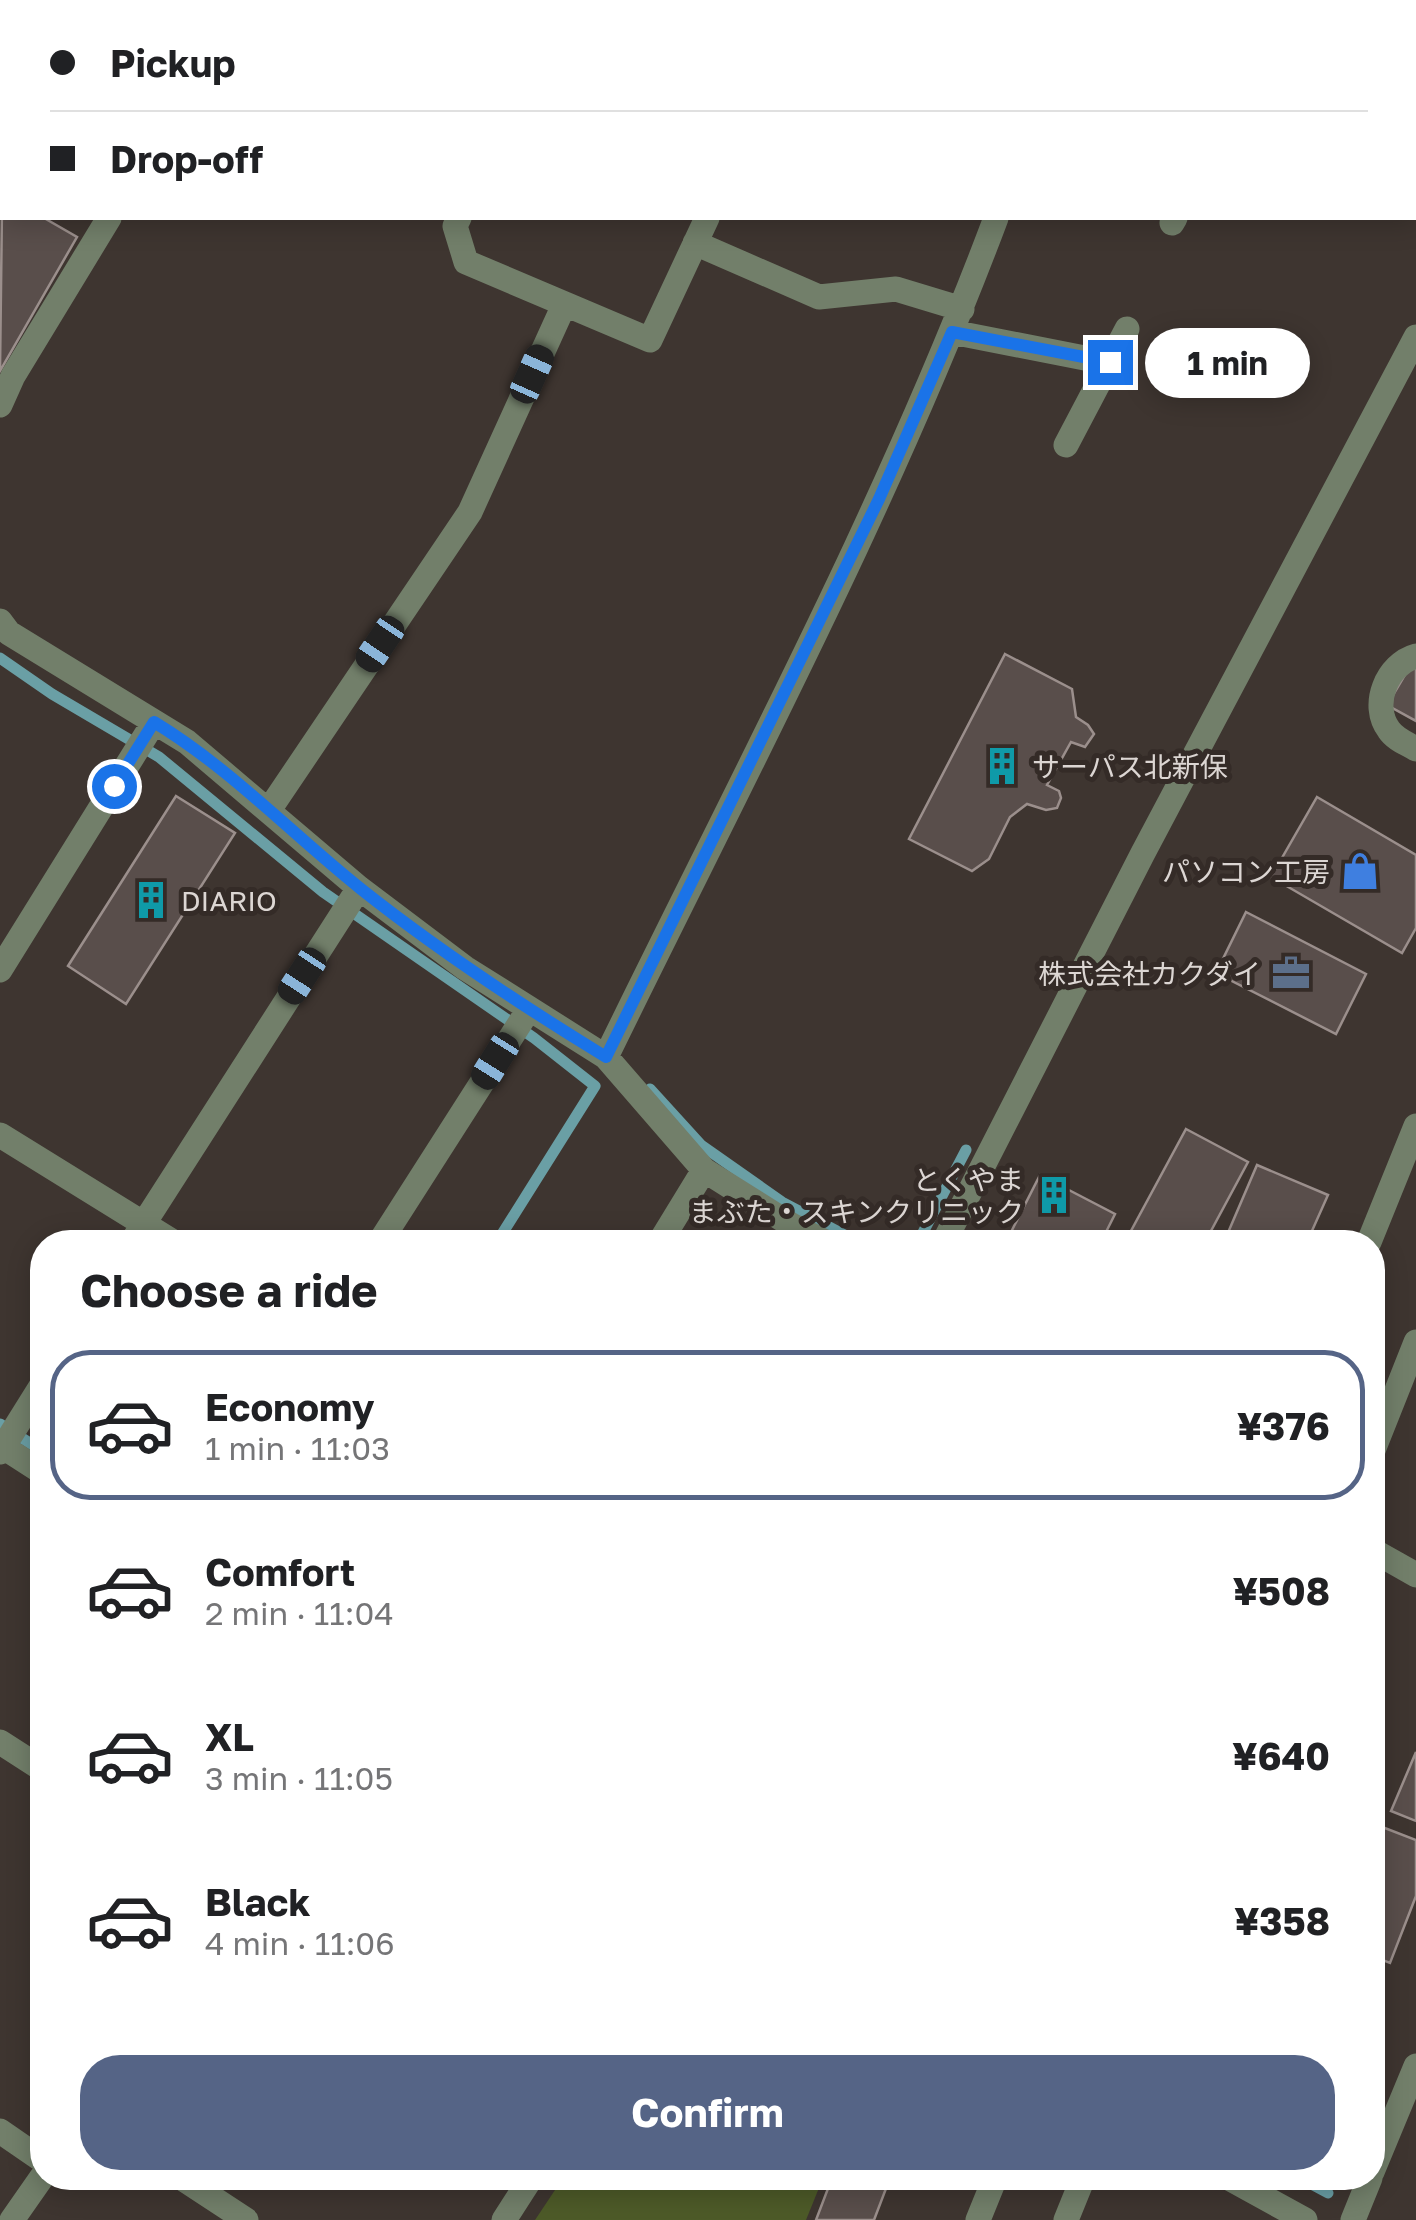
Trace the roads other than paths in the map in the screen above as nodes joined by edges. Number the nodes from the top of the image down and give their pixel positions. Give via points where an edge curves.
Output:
1 (108, 220) edge
2 (458, 220) edge
3 (706, 220) edge
4 (995, 220) edge
5 (695, 243) junction
6 (564, 305) junction
7 (957, 321) junction
8 (1127, 329) dead end
9 (1416, 336) edge
10 (1110, 362) junction
11 (0, 405) edge
12 (1066, 445) dead end
13 (0, 621) edge
14 (1416, 656) edge
15 (144, 738) junction
16 (1416, 749) edge
17 (269, 810) junction
18 (351, 901) junction
19 (0, 970) edge
20 (522, 1020) junction
21 (606, 1057) junction
22 (1416, 1126) edge
23 (0, 1135) edge
24 (704, 1170) junction
25 (132, 1230) edge
26 (141, 1230) edge
27 (388, 1230) edge
28 (667, 1230) edge
29 (800, 1230) edge
30 (950, 1230) edge
31 (1374, 1230) edge
32 (1416, 1342) edge
33 (30, 1404) edge
34 (1385, 1420) edge
35 (6, 1441) edge
36 (30, 1462) edge
37 (1385, 1557) edge
38 (1416, 1575) edge
39 (0, 1742) edge
40 (30, 1761) edge
41 (1416, 2066) edge
42 (0, 2130) edge
43 (1385, 2143) edge
44 (30, 2151) edge
45 (33, 2190) edge
46 (200, 2190) edge
47 (523, 2190) edge
48 (990, 2190) edge
49 (1078, 2190) edge
50 (1250, 2190) edge
51 (1366, 2190) edge
52 (12, 2220) edge
53 (246, 2220) edge
54 (504, 2220) edge
55 (978, 2220) edge
56 (1066, 2220) edge
57 (1305, 2220) edge
58 (1353, 2220) edge

1 - 11 street
2 - 6 street via 466,262
3 - 5 street
4 - 7 street
5 - 6 street via 650,340
5 - 7 street via 819,298 896,288
6 - 17 street via 470,512
7 - 10 street
7 - 21 street via 879,499
8 - 10 street
9 - 30 street
10 - 12 street
13 - 15 street
14 - 16 street via 1394,670 1380,702 1386,728
15 - 17 street via 187,742
15 - 19 street
17 - 18 street
18 - 20 street via 465,968
18 - 26 street
20 - 21 street
20 - 27 street
21 - 24 street
22 - 31 street
23 - 25 street
24 - 28 street
24 - 29 street
32 - 34 street
33 - 35 street
35 - 36 street
37 - 38 street
39 - 40 street
41 - 43 street
42 - 44 street
45 - 52 street
46 - 53 street
47 - 54 street
48 - 55 street
49 - 56 street
50 - 57 street
51 - 58 street

